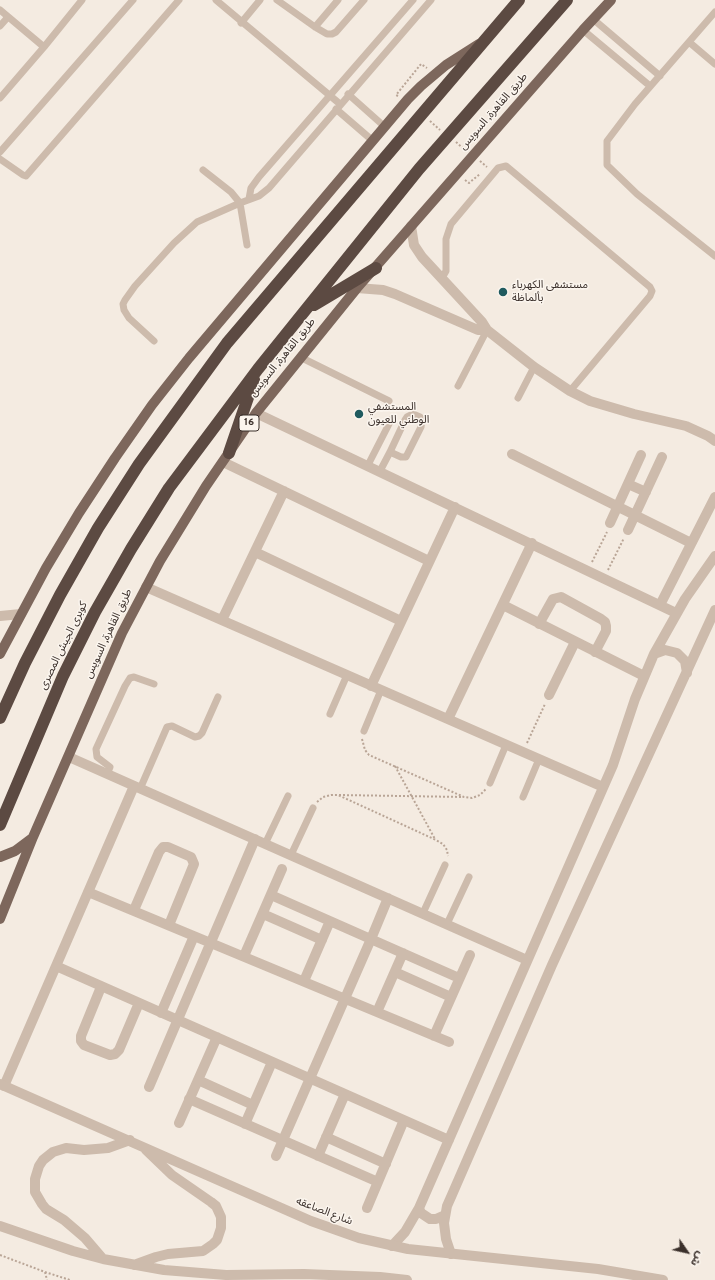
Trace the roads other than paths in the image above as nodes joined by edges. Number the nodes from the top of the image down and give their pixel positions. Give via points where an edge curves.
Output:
1 (82, 0) edge
2 (133, 0) edge
3 (180, 0) edge
4 (216, 0) edge
5 (260, 0) edge
6 (277, 0) edge
7 (338, 0) edge
8 (364, 0) edge
9 (413, 0) edge
10 (431, 0) edge
11 (519, 0) edge
12 (567, 0) edge
13 (611, 0) edge
14 (0, 10) edge
15 (715, 12) edge
16 (8, 17) junction
17 (593, 19) junction
18 (241, 23) junction
19 (0, 26) edge
20 (315, 26) junction
21 (583, 30) junction
22 (485, 41) junction
23 (689, 42) junction
24 (44, 47) junction
25 (715, 64) edge
26 (660, 76) junction
27 (650, 86) junction
28 (348, 94) junction
29 (330, 96) junction
30 (0, 98) edge
31 (338, 107) junction
32 (385, 126) junction
33 (373, 142) junction
34 (0, 152) edge
35 (0, 159) edge
36 (203, 170) dead end
37 (249, 199) junction
38 (240, 203) junction
39 (411, 226) junction
40 (247, 244) dead end
41 (715, 256) edge
42 (376, 268) junction
43 (442, 278) junction
44 (357, 288) junction
45 (306, 310) junction
46 (487, 330) junction
47 (154, 341) dead end
48 (300, 357) junction
49 (534, 367) junction
50 (258, 369) junction
51 (458, 386) dead end
52 (570, 391) junction
53 (518, 398) dead end
54 (389, 401) dead end
55 (256, 413) junction
56 (391, 420) dead end
57 (715, 441) edge
58 (390, 452) junction
59 (512, 454) dead end
60 (642, 455) dead end
61 (226, 457) junction
62 (662, 458) dead end
63 (368, 465) junction
64 (380, 471) junction
65 (628, 484) junction
66 (169, 488) joint
67 (284, 491) junction
68 (646, 492) junction
69 (715, 497) edge
70 (455, 507) junction
71 (618, 507) junction
72 (635, 515) junction
73 (610, 523) road end
74 (628, 530) road end
75 (692, 543) junction
76 (532, 544) junction
77 (255, 552) junction
78 (715, 556) edge
79 (429, 561) junction
80 (146, 587) junction
81 (503, 605) junction
82 (660, 605) junction
83 (715, 610) edge
84 (676, 613) junction
85 (21, 614) junction
86 (0, 616) edge
87 (222, 620) junction
88 (401, 621) junction
89 (539, 624) junction
90 (575, 642) junction
91 (595, 652) junction
92 (0, 654) edge
93 (654, 654) junction
94 (687, 673) junction
95 (346, 675) junction
96 (644, 676) junction
97 (154, 684) dead end
98 (371, 686) junction
99 (381, 690) junction
100 (549, 695) road end
101 (218, 697) dead end
102 (330, 714) dead end
103 (0, 718) edge
104 (448, 720) junction
105 (364, 731) road end
106 (506, 745) junction
107 (69, 757) junction
108 (539, 759) junction
109 (107, 774) junction
110 (490, 783) road end
111 (603, 787) junction
112 (137, 788) junction
113 (288, 796) dead end
114 (523, 797) dead end
115 (313, 808) road end
116 (0, 825) edge
117 (33, 837) junction
118 (255, 840) junction
119 (265, 844) junction
120 (291, 855) junction
121 (0, 857) edge
122 (446, 865) road end
123 (282, 869) dead end
124 (469, 877) dead end
125 (88, 892) junction
126 (271, 895) junction
127 (388, 898) junction
128 (134, 910) junction
129 (263, 914) junction
130 (423, 914) junction
131 (1, 915) edge
132 (330, 921) junction
133 (446, 924) junction
134 (169, 925) junction
135 (194, 936) junction
136 (371, 939) junction
137 (322, 940) junction
138 (211, 943) junction
139 (403, 953) junction
140 (470, 955) dead end
141 (244, 956) junction
142 (528, 960) junction
143 (56, 966) junction
144 (395, 972) junction
145 (459, 978) junction
146 (304, 981) junction
147 (102, 987) junction
148 (451, 997) junction
149 (345, 998) junction
150 (139, 1003) junction
151 (377, 1012) junction
152 (161, 1013) junction
153 (177, 1020) junction
154 (434, 1036) junction
155 (217, 1038) junction
156 (449, 1042) dead end
157 (272, 1062) junction
158 (309, 1078) junction
159 (198, 1080) junction
160 (2, 1085) edge
161 (150, 1087) dead end
162 (345, 1094) junction
163 (190, 1100) junction
164 (253, 1105) junction
165 (404, 1120) junction
166 (179, 1122) dead end
167 (245, 1124) junction
168 (326, 1137) junction
169 (130, 1140) junction
170 (282, 1140) junction
171 (449, 1140) junction
172 (142, 1145) junction
173 (276, 1156) dead end
174 (318, 1156) junction
175 (386, 1164) junction
176 (378, 1182) junction
177 (367, 1208) dead end
178 (419, 1208) junction
179 (445, 1215) junction
180 (0, 1226) edge
181 (392, 1246) junction
182 (451, 1254) junction
183 (103, 1259) junction
184 (134, 1265) junction
185 (257, 1275) junction
186 (306, 1277) edge
187 (380, 1279) edge
188 (393, 1279) edge
189 (243, 1280) edge
190 (407, 1280) edge
191 (663, 1280) edge

1 - 24 lane
2 - 34 lane
3 - 35 lane via 26,176
4 - 18 lane
5 - 18 lane
6 - 20 lane
7 - 20 lane
8 - 20 lane via 336,32 327,34
9 - 29 lane
10 - 28 lane
11 - 22 highway
12 - 45 highway, طريق القاهرة, السويس / 16 via 419,169
13 - 17 main road, طريق القاهرة, السويس / 16
14 - 16 lane
15 - 23 lane
16 - 19 lane
16 - 24 lane
17 - 21 main road, طريق القاهرة, السويس / 16
17 - 26 lane
18 - 29 lane
21 - 27 lane
21 - 39 main road, طريق القاهرة, السويس / 16
22 - 32 main road via 434,74
22 - 103 highway via 276,283 227,343 139,464 98,528 60,595
23 - 25 lane
23 - 26 lane
24 - 30 lane
26 - 27 lane
27 - 41 lane via 607,141 607,165 637,194
28 - 31 lane
28 - 32 lane
29 - 31 lane
29 - 37 lane via 259,177 251,188
31 - 33 lane
31 - 37 lane via 269,188 260,196
32 - 33 main road
33 - 85 main road via 189,358 152,406 114,458 79,513
36 - 38 lane via 231,192
37 - 38 lane
38 - 40 lane
38 - 47 lane via 197,222 174,243 125,300 124,310 129,318
39 - 42 main road, طريق القاهرة, السويس / 16
39 - 43 street via 412,239 417,251
42 - 44 main road, طريق القاهرة, السويس / 16
42 - 45 highway, 16
43 - 46 street
43 - 52 lane via 446,271 446,239 451,224 498,168 506,166 650,286 650,296
44 - 46 street via 383,290 478,330
44 - 48 main road, طريق القاهرة, السويس / 16
45 - 50 highway, طريق القاهرة, السويس / 16
46 - 49 street
46 - 51 lane
48 - 54 lane
48 - 55 main road, طريق القاهرة, السويس / 16
49 - 52 street
49 - 53 lane
50 - 61 highway, 16
50 - 66 highway, طريق القاهرة, السويس / 16
52 - 57 street via 600,405 686,426
55 - 61 main road, طريق القاهرة, السويس / 16
55 - 63 street
56 - 63 lane
58 - 58 lane via 407,417 413,414 420,417 421,427 406,457 401,458
58 - 64 lane
59 - 71 street
60 - 65 street
61 - 67 street
61 - 80 main road, طريق القاهرة, السويس / 16 via 183,523
62 - 68 street
63 - 64 street
64 - 70 street
65 - 68 street
65 - 71 street
66 - 116 highway, كوبرى الجيش المصرى / 16 via 95,612 63,676
67 - 77 street
67 - 79 street
68 - 72 street
69 - 75 street
70 - 76 street
70 - 79 street
71 - 72 street
71 - 73 street
72 - 74 street
72 - 75 street
75 - 82 street
76 - 81 street
76 - 82 street
77 - 87 street
77 - 88 street
78 - 84 street
79 - 88 street
80 - 87 street
80 - 107 main road, طريق القاهرة, السويس / 16 via 111,656
81 - 89 street
81 - 104 street
82 - 84 street
83 - 94 street
84 - 93 street
85 - 86 street
85 - 92 main road
87 - 95 street
88 - 98 street
89 - 90 street
89 - 91 street via 553,599 560,597 605,622 606,631
90 - 91 street
90 - 100 street
91 - 96 street
93 - 94 street via 665,650 677,653 685,661
93 - 96 street
94 - 179 street via 549,972
95 - 98 street
95 - 102 lane
96 - 111 street
97 - 109 lane via 134,676 130,678 96,749 97,757 110,767
98 - 99 street
99 - 104 street
99 - 105 lane
101 - 112 lane via 199,736 195,737 172,726 167,727
104 - 106 street
106 - 108 street
106 - 110 lane
107 - 109 street
107 - 117 main road, طريق القاهرة, السويس / 16
108 - 111 street
108 - 114 lane
109 - 112 street
111 - 142 street
112 - 118 street
112 - 125 street
113 - 119 lane
115 - 120 lane
117 - 121 main road via 25,845
117 - 131 main road, طريق القاهرة, السويس / 16
118 - 119 street
118 - 138 street
119 - 120 street
120 - 127 street
122 - 130 lane
123 - 126 street
124 - 133 lane
125 - 128 street
125 - 143 street
126 - 129 street
126 - 132 street
127 - 130 street
127 - 136 street
128 - 134 street
128 - 134 street via 159,852 163,847 168,847 191,857 194,864
129 - 137 street
129 - 141 street
130 - 133 street
132 - 136 street
132 - 137 street
133 - 142 street
134 - 135 street
135 - 138 street
135 - 152 street
136 - 139 street
136 - 149 street
137 - 146 street
138 - 141 street
138 - 153 street
139 - 144 street
139 - 145 street
140 - 145 street
141 - 146 street
142 - 171 street
143 - 147 street
143 - 160 street
144 - 148 street
144 - 151 street
145 - 148 street
146 - 149 street
147 - 150 street
147 - 150 street via 81,1036 84,1045 110,1055 115,1054
148 - 154 street
149 - 151 street
149 - 158 street
150 - 152 street
151 - 154 street
152 - 153 street
153 - 155 street
153 - 161 street
154 - 156 street
155 - 157 street
155 - 159 street
157 - 158 street
157 - 164 street
158 - 162 street
158 - 170 street
159 - 163 street
159 - 164 street
160 - 169 street, شارع الصاعقه
162 - 165 street
162 - 168 street
163 - 166 street
163 - 167 street
164 - 167 street
165 - 171 street
165 - 175 street
167 - 170 street
168 - 174 street
168 - 175 street
169 - 172 street, شارع الصاعقه
169 - 183 street via 108,1148 66,1148 53,1152 43,1160 34,1179 36,1192 46,1209 85,1238
170 - 173 street
170 - 174 street
171 - 178 street
172 - 181 street, شارع الصاعقه via 310,1221 358,1238
172 - 184 street via 172,1175 211,1202 219,1211 222,1223 217,1240 203,1251 168,1254
174 - 176 street
175 - 176 street
176 - 177 street
178 - 179 street via 421,1213 430,1219
178 - 181 street via 410,1225
179 - 182 street via 446,1239
180 - 183 street
181 - 182 street, شارع الصاعقه
182 - 191 street, شارع الصاعقه via 598,1269
183 - 184 street
184 - 185 street via 195,1273
185 - 186 street
185 - 189 lane
186 - 187 street
187 - 188 street
188 - 190 street

